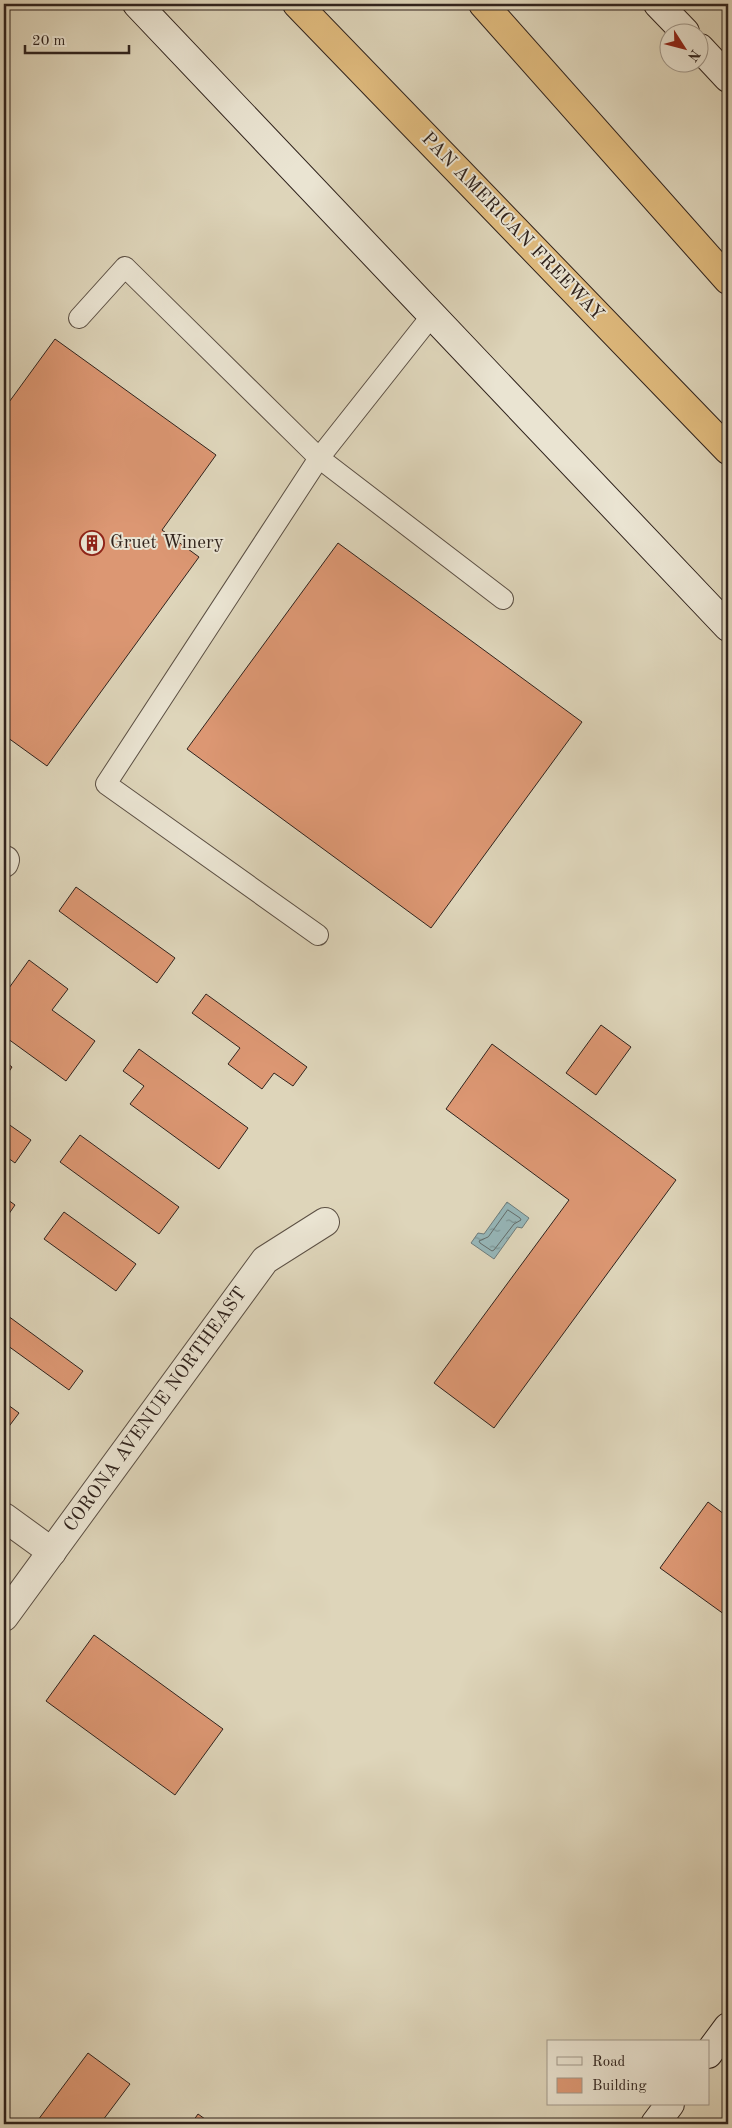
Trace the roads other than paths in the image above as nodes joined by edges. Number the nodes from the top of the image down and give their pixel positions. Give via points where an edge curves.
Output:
1 (137, 4) edge
2 (297, 4) edge
3 (483, 4) edge
4 (658, 4) edge
5 (675, 22) edge
6 (710, 59) edge
7 (728, 78) edge
8 (728, 280) edge
9 (433, 314) junction
10 (79, 318) dead end
11 (728, 450) edge
12 (319, 458) junction
13 (503, 599) dead end
14 (728, 627) edge
15 (318, 935) dead end
16 (325, 1222) dead end
17 (4, 1517) edge
18 (52, 1552) junction
19 (4, 1617) edge
20 (728, 2027) edge
21 (710, 2051) edge
22 (669, 2106) edge
23 (656, 2124) edge

1 - 9 main road
2 - 11 highway, PAN AMERICAN FREEWAY
3 - 8 highway
4 - 5 main road
6 - 7 main road
9 - 12 lane
9 - 14 main road
10 - 12 lane via 125,267
12 - 13 lane
12 - 15 lane via 106,784
16 - 18 main road, CORONA AVENUE NORTHEAST via 265,1260
17 - 18 main road
18 - 19 main road, CORONA AVENUE NORTHEAST
20 - 21 main road
22 - 23 main road

